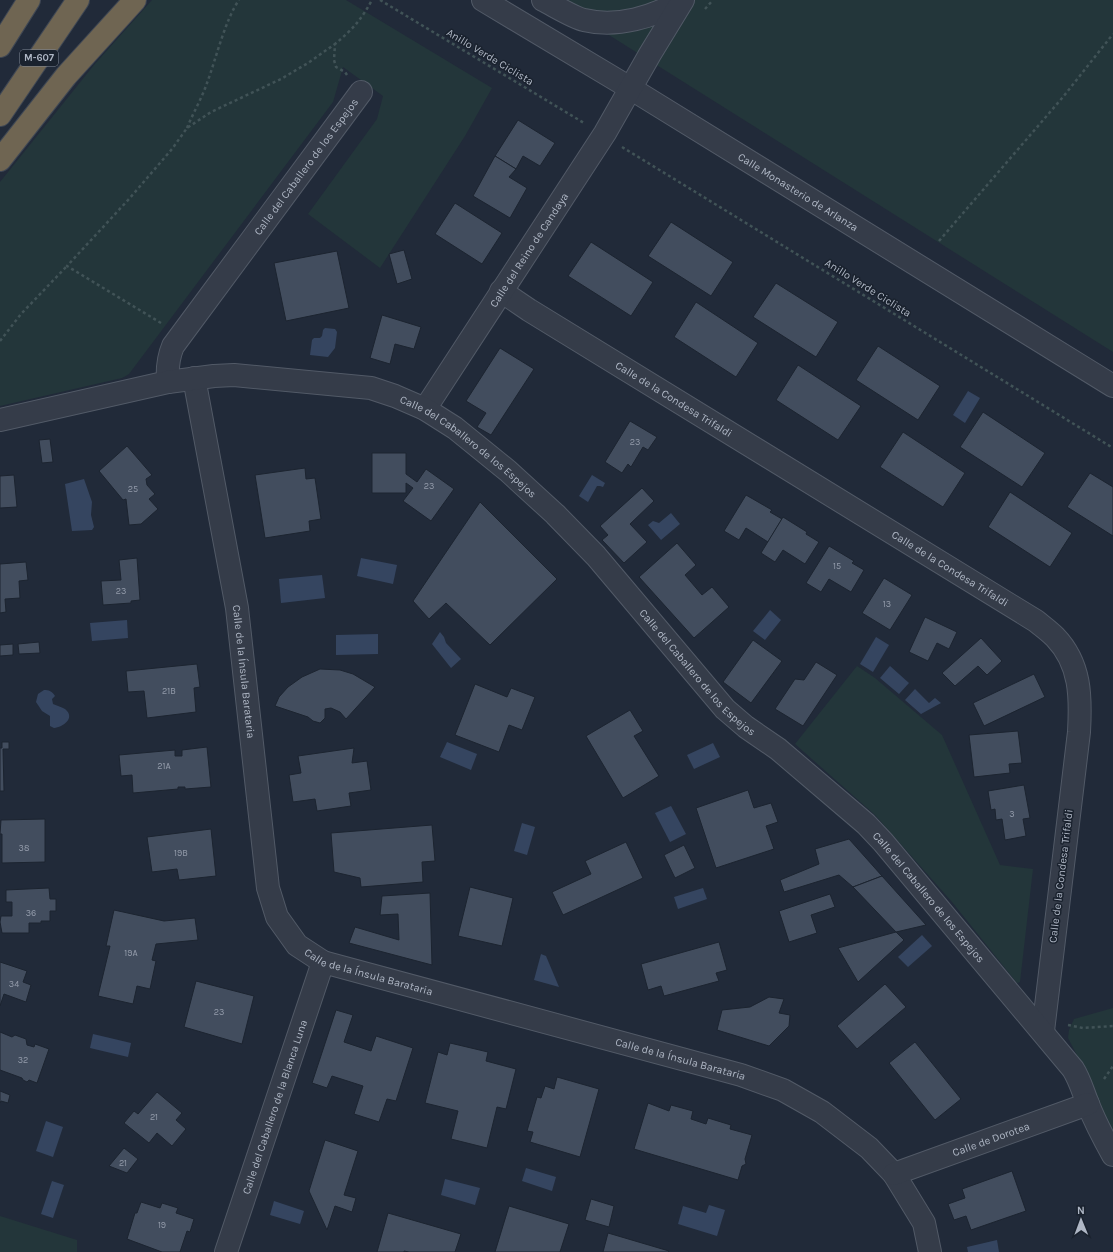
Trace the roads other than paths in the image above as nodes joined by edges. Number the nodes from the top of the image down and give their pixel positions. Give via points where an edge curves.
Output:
1 (29, 0) edge
2 (78, 0) edge
3 (135, 0) edge
4 (483, 0) edge
5 (543, 0) edge
6 (682, 0) edge
7 (0, 46) edge
8 (630, 88) junction
9 (361, 92) road end
10 (0, 115) edge
11 (0, 160) edge
12 (501, 291) junction
13 (194, 378) junction
14 (168, 382) junction
15 (1113, 386) edge
16 (425, 409) junction
17 (0, 420) edge
18 (323, 962) junction
19 (1043, 1031) junction
20 (1088, 1104) junction
21 (1113, 1155) edge
22 (894, 1174) junction
23 (226, 1252) edge
24 (930, 1252) edge

1 - 7 highway
2 - 10 highway, M-607
3 - 11 highway via 66,76
4 - 8 street, Calle Monasterio de Arlanza
5 - 6 street via 583,20 609,23 655,13
6 - 8 street, Calle del Reino de Candaya
8 - 12 street, Calle del Reino de Candaya via 605,133
8 - 15 street, Calle Monasterio de Arlanza
9 - 14 street, Calle del Caballero de los Espejos via 173,346 167,364
12 - 16 street, Calle del Reino de Candaya
12 - 19 street, Calle de la Condesa Trifaldi via 1036,621 1055,637 1069,656 1079,683 1081,705
13 - 14 street, Calle del Caballero de los Espejos
13 - 16 street, Calle del Caballero de los Espejos via 234,375 371,388
13 - 18 street, Calle de la Ínsula Barataria via 237,608 268,888 277,917 297,945
14 - 17 street, Calle del Caballero de los Espejos
16 - 19 street, Calle del Caballero de los Espejos via 455,428 555,514 596,556 725,709 778,749 866,824
18 - 22 street, Calle de la Ínsula Barataria via 741,1075 783,1090 822,1112 869,1148
18 - 23 street, Calle del Caballero de la Blanca Luna
19 - 20 street, Calle del Caballero de los Espejos via 1073,1069
20 - 21 street, Calle del Caballero de los Espejos
20 - 22 street, Calle de Dorotea
22 - 24 street, Calle de la Ínsula Barataria via 924,1223

